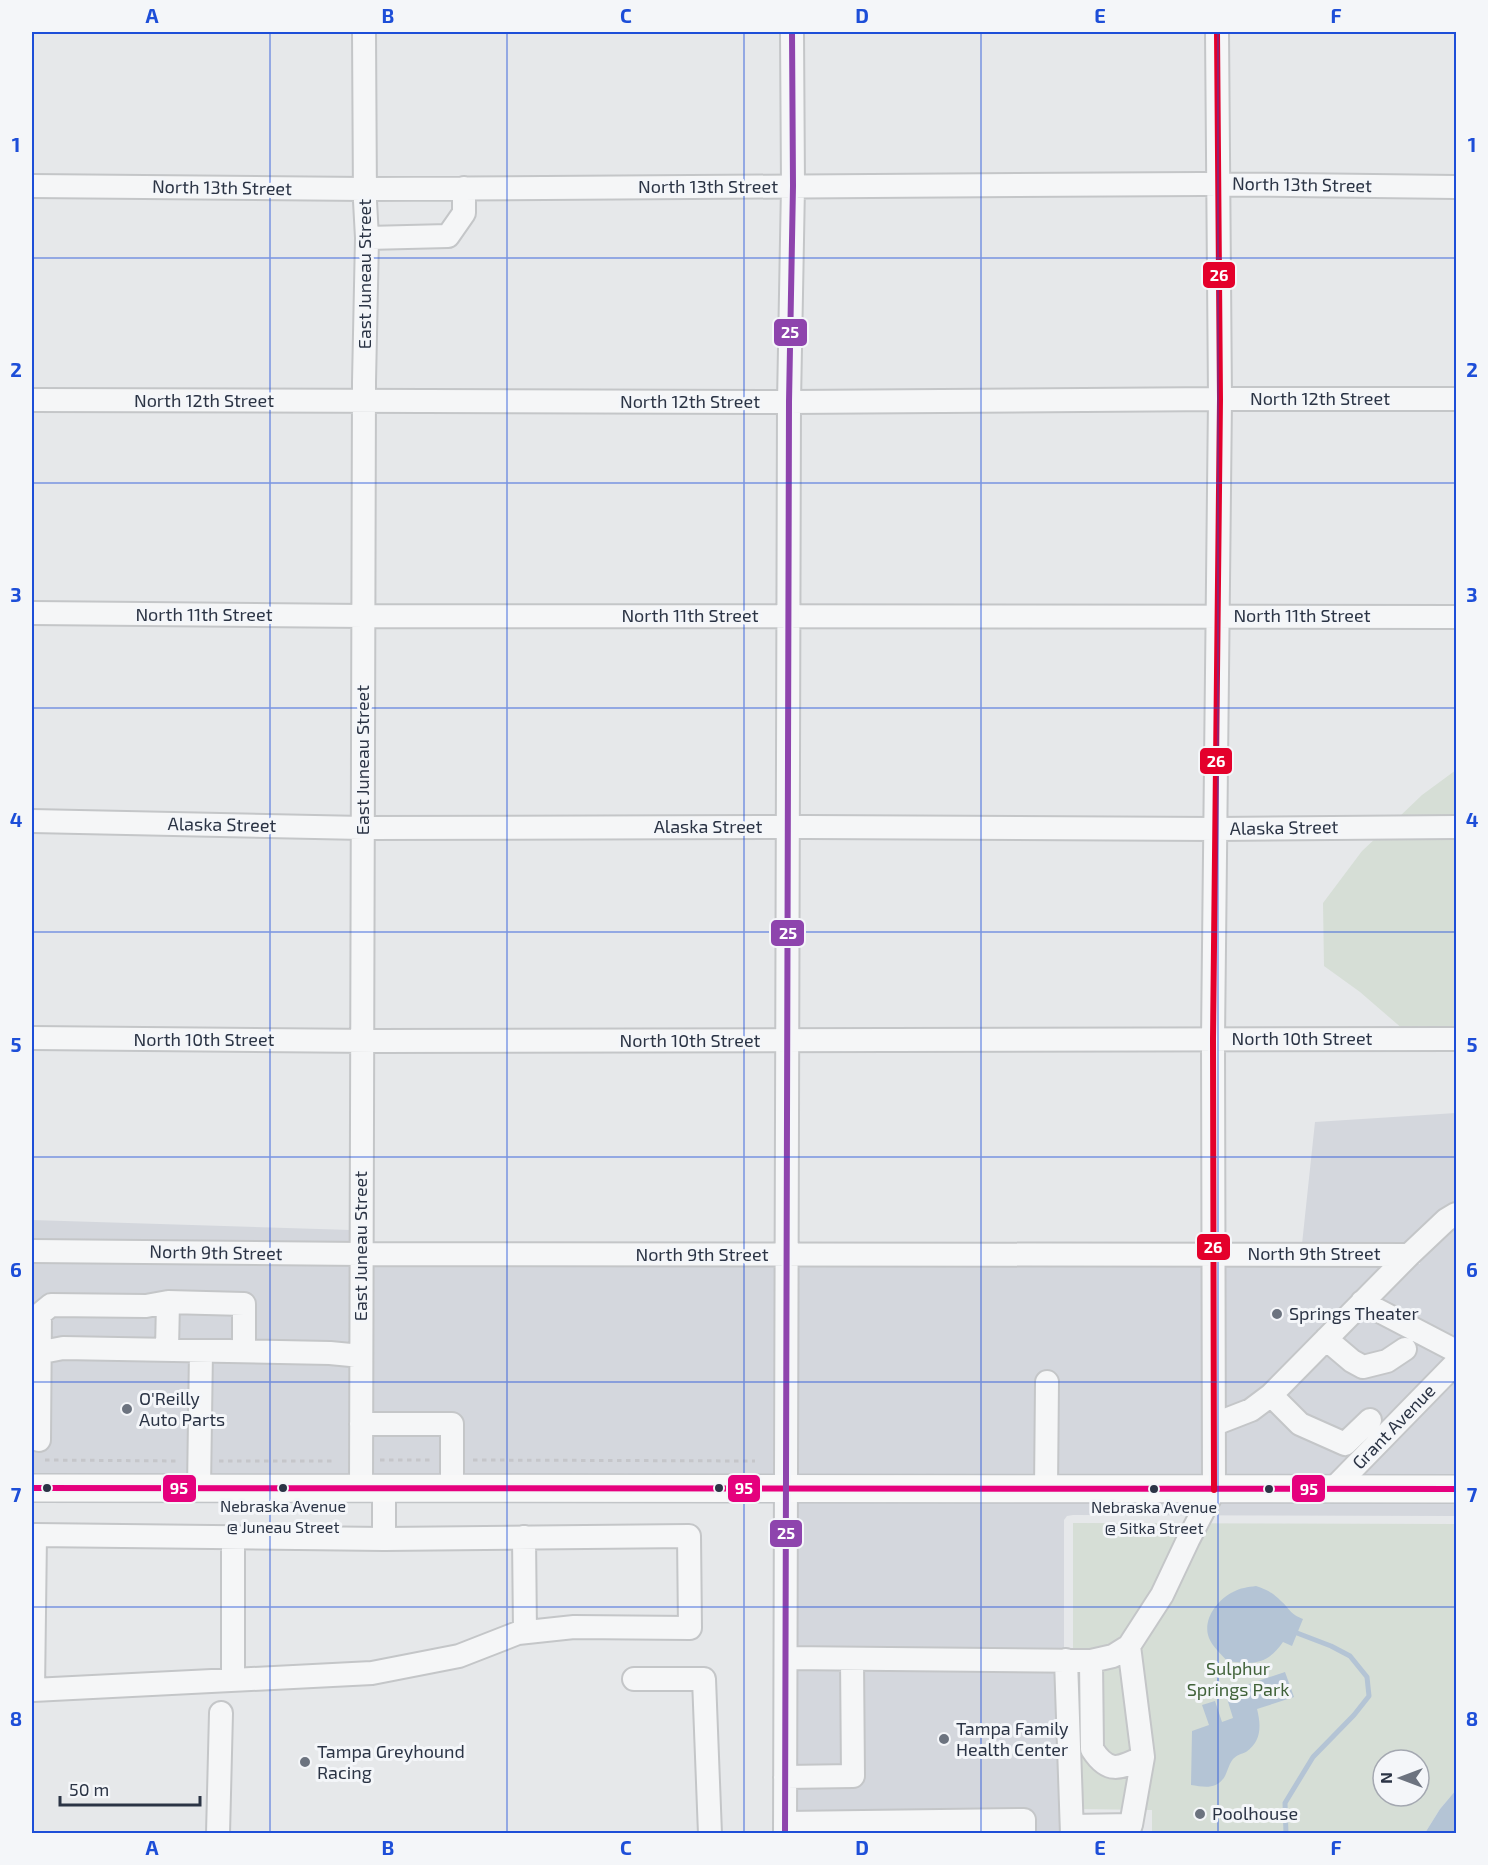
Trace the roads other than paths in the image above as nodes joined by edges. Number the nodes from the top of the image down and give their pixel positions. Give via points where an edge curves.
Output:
1 (364, 32) edge
2 (792, 32) edge
3 (1217, 32) edge
4 (1218, 184) junction
5 (32, 186) edge
6 (793, 186) junction
7 (1456, 187) edge
8 (464, 188) junction
9 (365, 189) junction
10 (366, 238) junction
11 (1220, 399) junction
12 (1456, 399) edge
13 (32, 400) edge
14 (365, 401) junction
15 (789, 402) junction
16 (32, 613) edge
17 (364, 616) junction
18 (789, 616) junction
19 (1217, 616) junction
20 (1456, 617) edge
21 (32, 821) edge
22 (1456, 826) edge
23 (788, 827) junction
24 (363, 828) junction
25 (1217, 829) junction
26 (32, 1038) edge
27 (1213, 1039) junction
28 (1456, 1040) edge
29 (363, 1041) junction
30 (786, 1041) junction
31 (1456, 1214) edge
32 (32, 1251) edge
33 (362, 1254) junction
34 (1215, 1254) junction
35 (786, 1255) junction
36 (1409, 1255) junction
37 (168, 1302) junction
38 (1362, 1302) junction
39 (1326, 1339) junction
40 (167, 1349) junction
41 (1405, 1349) dead end
42 (201, 1351) junction
43 (1456, 1351) edge
44 (244, 1352) junction
45 (35, 1354) edge
46 (361, 1356) junction
47 (1456, 1363) edge
48 (1047, 1382) dead end
49 (1270, 1395) junction
50 (1370, 1420) dead end
51 (370, 1424) junction
52 (1215, 1424) junction
53 (39, 1440) dead end
54 (1345, 1444) junction
55 (1362, 1460) junction
56 (32, 1488) edge
57 (198, 1488) junction
58 (787, 1488) junction
59 (372, 1489) junction
60 (452, 1489) junction
61 (1047, 1489) junction
62 (1214, 1490) junction
63 (1332, 1490) junction
64 (1456, 1490) edge
65 (233, 1537) junction
66 (524, 1537) junction
67 (384, 1539) junction
68 (525, 1632) junction
69 (1129, 1646) junction
70 (786, 1658) junction
71 (852, 1659) junction
72 (1066, 1660) junction
73 (1091, 1660) junction
74 (634, 1679) dead end
75 (233, 1680) junction
76 (221, 1713) dead end
77 (1096, 1755) junction
78 (1143, 1756) junction
79 (1069, 1759) junction
80 (785, 1777) junction
81 (785, 1828) edge
82 (1072, 1830) edge
83 (218, 1833) edge
84 (710, 1833) edge
85 (1024, 1833) edge

1 - 9 street, East Juneau Street
2 - 6 street
3 - 4 street
4 - 6 street, North 13th Street
4 - 7 street, North 13th Street
4 - 11 street
5 - 9 street, North 13th Street
6 - 8 street, North 13th Street
6 - 15 street
8 - 9 street, North 13th Street
8 - 10 street via 464,213 448,236
9 - 10 street, East Juneau Street
10 - 14 street, East Juneau Street
11 - 12 street, North 12th Street
11 - 15 street, North 12th Street
11 - 19 street
13 - 14 street, North 12th Street
14 - 15 street, North 12th Street
14 - 17 street, East Juneau Street
15 - 18 street
16 - 17 street, North 11th Street
17 - 18 street, North 11th Street
17 - 24 street, East Juneau Street
18 - 19 street, North 11th Street
18 - 23 street
19 - 20 street, North 11th Street
19 - 25 street
21 - 24 street, Alaska Street
22 - 25 street, Alaska Street
23 - 24 street, Alaska Street
23 - 25 street, Alaska Street
23 - 30 street
24 - 29 street, East Juneau Street
25 - 27 street
26 - 29 street, North 10th Street
27 - 28 street, North 10th Street
27 - 30 street, North 10th Street
27 - 34 street
29 - 30 street, North 10th Street
29 - 33 street, East Juneau Street
30 - 35 street
31 - 36 street
32 - 33 street, North 9th Street
33 - 35 street, North 9th Street
33 - 46 street, East Juneau Street
34 - 35 street, North 9th Street
34 - 36 street, North 9th Street
34 - 52 street
35 - 58 street
36 - 38 street
37 - 40 street
37 - 44 street via 244,1304
37 - 45 street via 146,1306 51,1305 40,1314
38 - 39 street
38 - 43 street
39 - 41 street via 1363,1367 1387,1361
39 - 49 street
40 - 42 street
40 - 45 street via 63,1348
42 - 44 street
42 - 57 street
44 - 46 street
45 - 53 street
46 - 51 street, East Juneau Street
47 - 55 street, Grant Avenue
48 - 61 street
49 - 52 street via 1251,1410
49 - 54 street via 1300,1424
50 - 54 street
51 - 59 street, East Juneau Street
51 - 60 street via 452,1424
52 - 62 street
54 - 55 street
55 - 63 street, Grant Avenue
56 - 57 main road
57 - 59 main road
58 - 60 main road
58 - 61 main road
58 - 70 street
59 - 60 main road
59 - 67 street, East Juneau Street
61 - 62 main road
62 - 63 main road
62 - 69 street via 1162,1595
63 - 64 main road
65 - 67 street
65 - 75 street
65 - 75 street via 36,1535 33,1690
66 - 67 street
66 - 68 street
66 - 68 street via 688,1536 690,1628 574,1627
68 - 75 street via 459,1656 372,1673
69 - 73 street via 1113,1656
69 - 78 street
70 - 71 street
70 - 80 street
71 - 72 street
71 - 80 street via 853,1776
72 - 73 street
72 - 79 street
73 - 77 street via 1092,1749
74 - 84 street via 704,1679
76 - 83 street
77 - 78 street via 1113,1768
77 - 79 street
78 - 82 street via 1131,1825
79 - 82 street
80 - 81 street
81 - 85 street via 1024,1820

